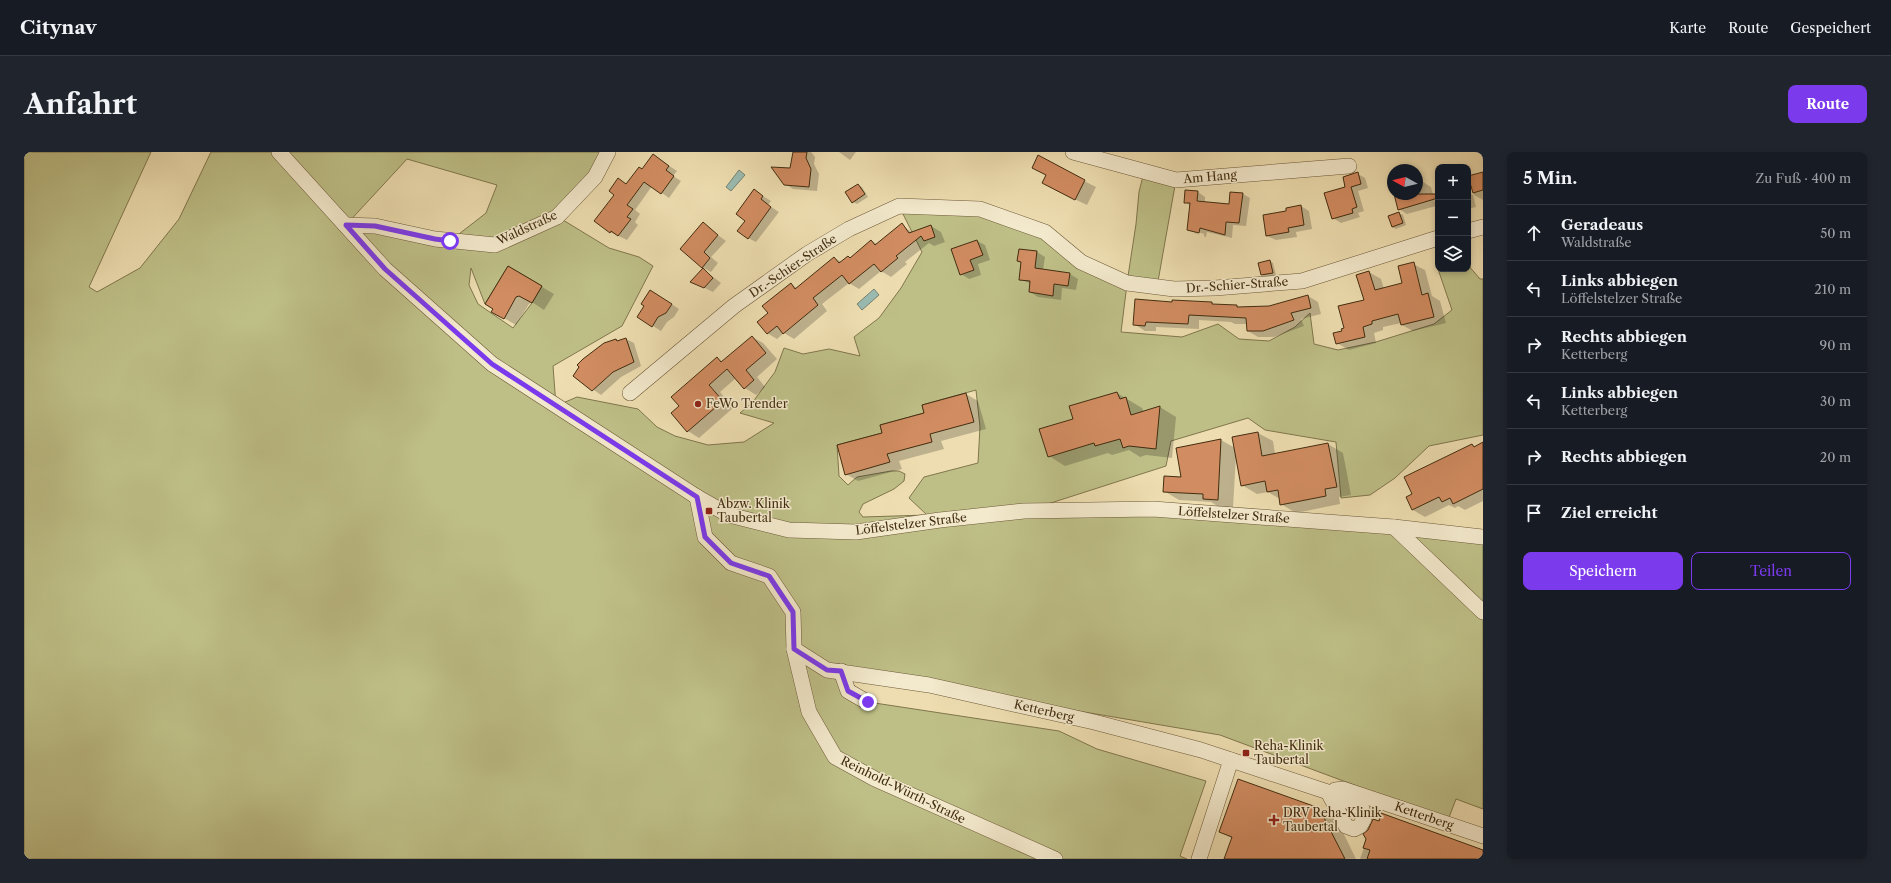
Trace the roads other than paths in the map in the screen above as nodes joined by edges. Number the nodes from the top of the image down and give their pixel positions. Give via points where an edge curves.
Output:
1 (278, 152) edge
2 (608, 152) edge
3 (1073, 152) edge
4 (1349, 166) dead end
5 (346, 225) junction
6 (1483, 227) edge
7 (1471, 230) edge
8 (1435, 239) edge
9 (630, 394) dead end
10 (697, 497) junction
11 (1394, 527) junction
12 (1483, 537) edge
13 (1483, 612) edge
14 (794, 649) junction
15 (841, 671) junction
16 (868, 702) dead end
17 (1231, 760) junction
18 (1483, 836) edge
19 (1055, 859) edge
20 (1199, 859) edge

1 - 5 street, Löffelstelzer Straße
2 - 5 street, Waldstraße via 595,177 558,217 495,244 435,239 375,226
3 - 4 street, Am Hang via 1176,180
5 - 10 street, Löffelstelzer Straße via 385,269 492,364
6 - 7 street
8 - 9 street, Dr.-Schier-Straße via 1302,281 1174,289 1127,284 1081,262 1045,232 980,209 899,206 849,229 807,254 734,306
10 - 11 street, Löffelstelzer Straße via 729,515 789,530 856,532 1024,512 1153,509
10 - 14 street via 705,537 731,563 769,576 793,612
11 - 12 street, Löffelstelzer Straße
11 - 13 street
14 - 15 street, Ketterberg via 827,670
14 - 19 street, Reinhold-Würth-Straße via 809,712 835,757 875,779
15 - 16 street via 848,691
15 - 17 street, Ketterberg via 928,685 1094,722
17 - 18 street, Ketterberg via 1328,792 1343,789
17 - 20 street

